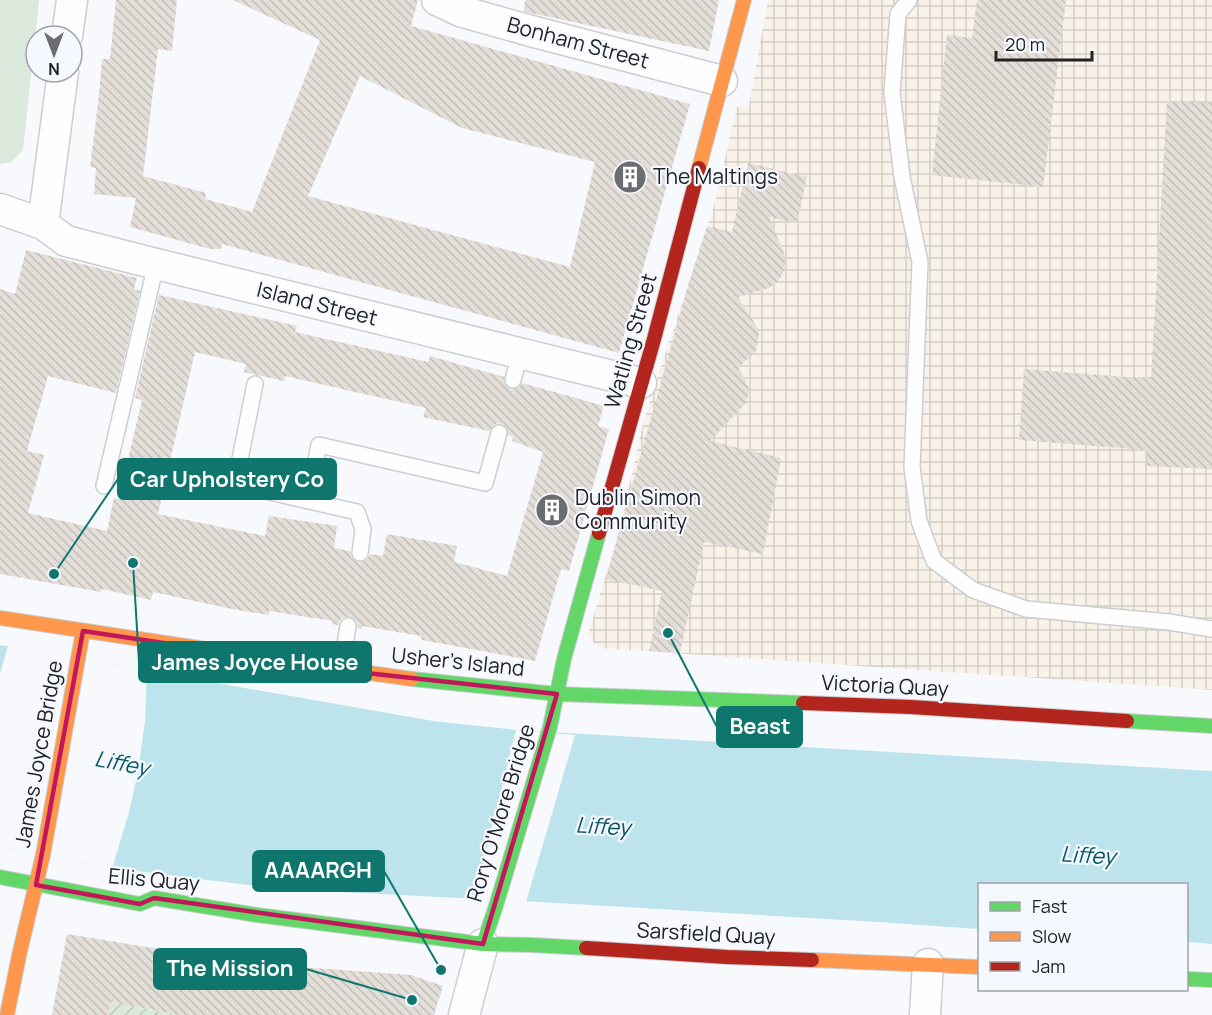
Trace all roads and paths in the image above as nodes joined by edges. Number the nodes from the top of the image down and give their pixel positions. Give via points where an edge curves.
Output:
1 (72, 0) edge
2 (437, 0) edge
3 (744, 0) edge
4 (909, 0) edge
5 (69, 24) edge
6 (722, 81) junction
7 (61, 84) edge
8 (0, 209) edge
9 (43, 224) junction
10 (156, 264) junction
11 (641, 383) junction
12 (255, 384) dead end
13 (499, 433) dead end
14 (104, 486) dead end
15 (308, 500) junction
16 (360, 553) dead end
17 (0, 618) edge
18 (348, 626) dead end
19 (1212, 629) edge
20 (83, 630) junction
21 (341, 669) junction
22 (556, 693) junction
23 (1212, 726) edge
24 (0, 877) edge
25 (36, 885) junction
26 (483, 944) junction
27 (928, 964) junction
28 (978, 967) edge
29 (1188, 979) edge
30 (1212, 980) edge
31 (7, 1015) edge
32 (464, 1015) edge
33 (925, 1015) edge

1 - 5 street
2 - 6 street, Bonham Street via 460,11 531,32
3 - 6 main road, Watling Street
4 - 19 lane via 898,14 892,92 902,177 920,262 912,467 919,521 934,561 973,590 1026,609
6 - 11 main road, Watling Street
7 - 9 street
8 - 9 street, Island Street
9 - 10 street, Island Street via 66,241
10 - 11 street, Island Street via 516,367
10 - 14 lane
11 - 22 main road, Watling Street
12 - 15 lane via 235,484
13 - 15 lane via 485,483 319,445
15 - 16 lane via 357,512 363,529
17 - 20 main road, Usher's Island
18 - 21 lane
20 - 21 main road, Usher's Island
20 - 25 main road, James Joyce Bridge
21 - 22 main road, Usher's Island
22 - 23 main road, Victoria Quay via 911,707
22 - 26 main road, Rory O'More Bridge via 550,727
24 - 25 main road, Ellis Quay
25 - 26 main road, Ellis Quay via 140,904 154,898
25 - 31 main road, James Joyce Bridge
26 - 27 main road, Sarsfield Quay
26 - 32 street
27 - 28 main road, Sarsfield Quay
27 - 33 street
29 - 30 main road

